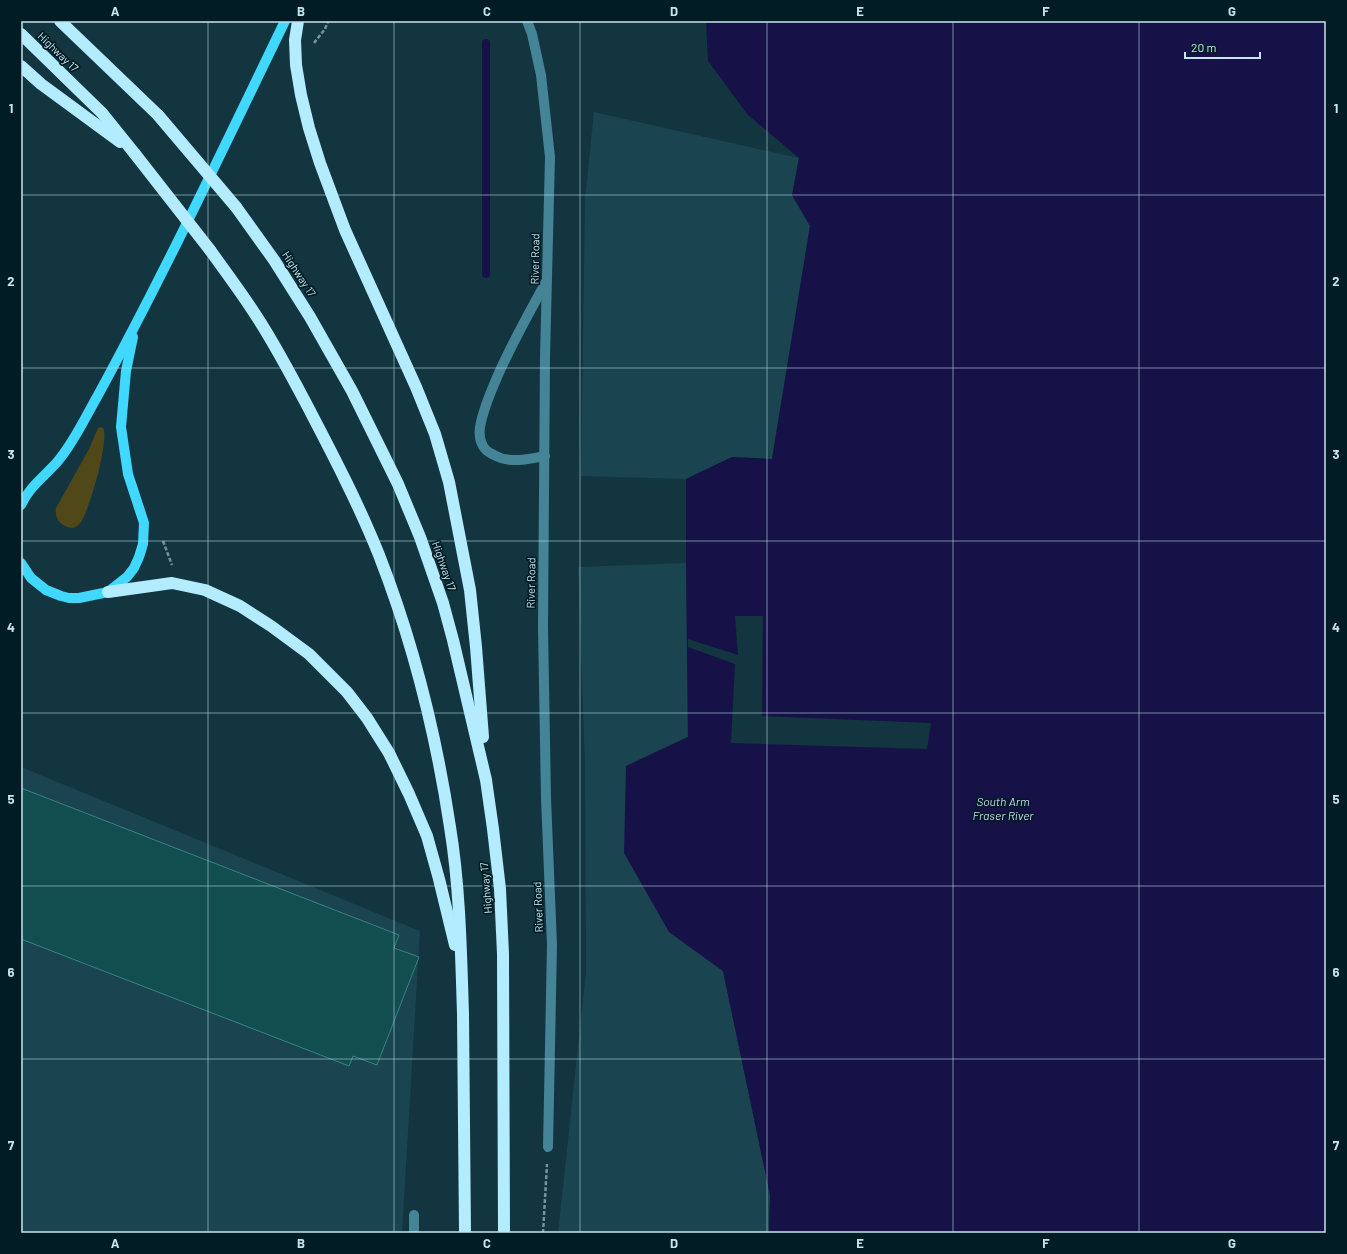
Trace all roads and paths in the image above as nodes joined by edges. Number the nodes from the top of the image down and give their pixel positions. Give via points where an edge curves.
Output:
1 (60, 21) edge
2 (285, 21) edge
3 (298, 21) edge
4 (527, 21) edge
5 (21, 34) edge
6 (21, 66) edge
7 (136, 154) junction
8 (547, 281) junction
9 (135, 327) junction
10 (545, 456) junction
11 (21, 505) edge
12 (162, 537) dead end
13 (21, 563) edge
14 (173, 568) dead end
15 (108, 592) junction
16 (486, 780) junction
17 (462, 975) junction
18 (548, 1147) joint
19 (414, 1215) dead end
20 (414, 1233) edge
21 (465, 1233) edge
22 (504, 1233) edge
23 (543, 1233) edge

1 - 16 highway, Highway 17, bridge via 158,115 236,207 310,317 352,391 398,484 420,537 463,678
2 - 9 main road
3 - 16 highway via 295,40 296,65 301,95 316,149 345,230 435,434 450,482 470,590
4 - 8 street, River Road via 541,75 550,157
5 - 7 highway, Highway 17 via 102,113
6 - 7 highway via 41,84
7 - 17 highway, Highway 17, bridge via 210,250 276,347 349,486 379,555 413,654 433,734 451,828 458,894
8 - 10 street, River Road
8 - 10 street via 503,364 490,393 480,427 480,440 486,450 496,456 510,461
9 - 11 main road via 70,444 58,461 25,496
9 - 15 main road via 126,371 121,426 128,474 141,512 145,535 140,557 134,568
10 - 18 street, River Road via 543,635 552,945
12 - 14 path
13 - 15 main road via 31,578 46,590 61,596 78,598
15 - 17 highway via 172,583 205,590 240,606 271,626 309,654 347,692 389,753 427,836
16 - 22 highway, Highway 17 via 500,889 503,954
17 - 21 highway, Highway 17
18 - 23 path
19 - 20 street

